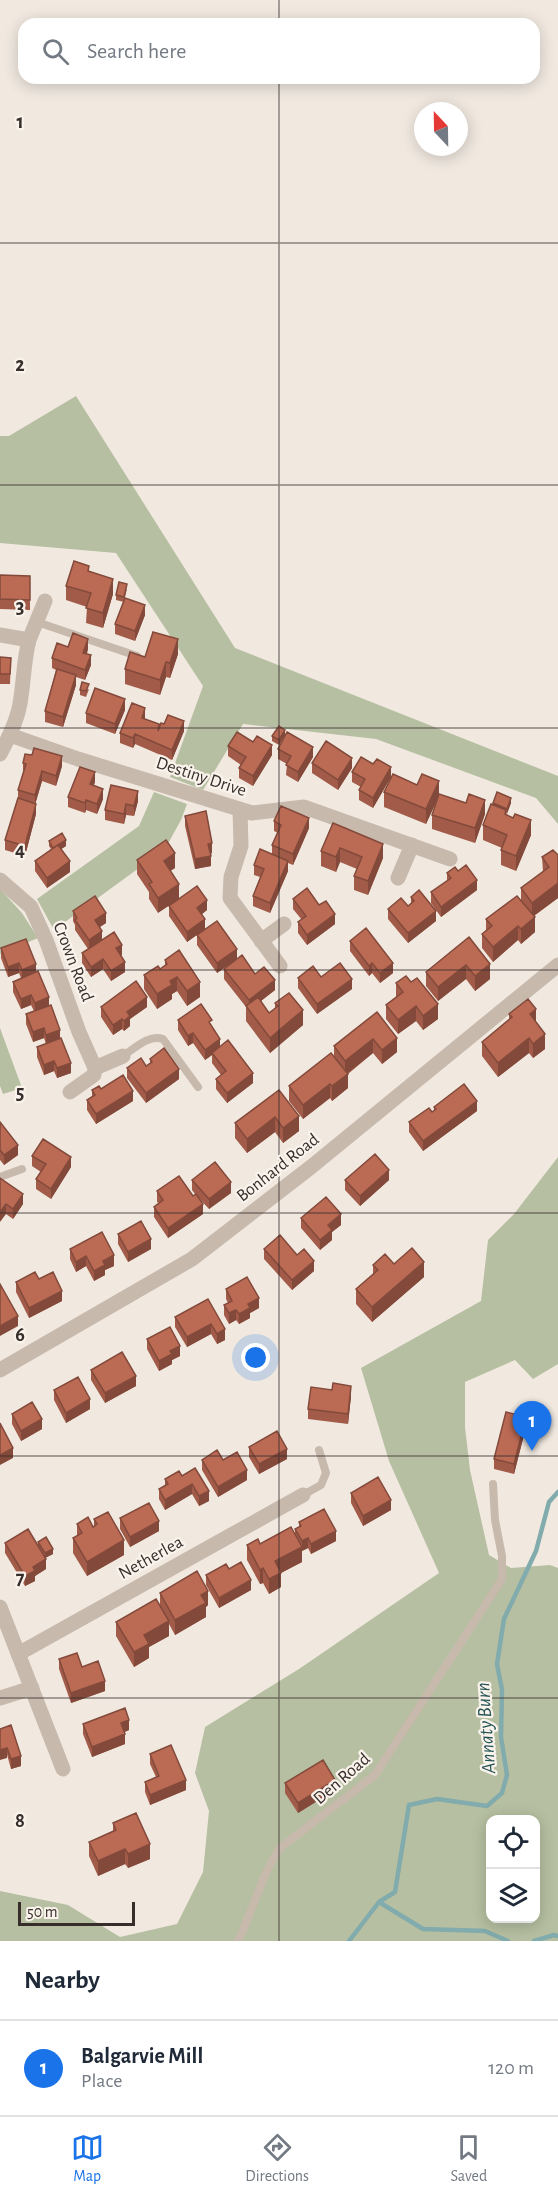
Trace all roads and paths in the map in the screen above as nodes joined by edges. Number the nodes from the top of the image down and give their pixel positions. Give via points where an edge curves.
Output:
1 (45, 601) dead end
2 (38, 622) junction
3 (0, 635) edge
4 (29, 640) junction
5 (137, 656) edge
6 (10, 735) junction
7 (0, 754) edge
8 (240, 810) junction
9 (412, 845) junction
10 (450, 859) dead end
11 (398, 878) dead end
12 (0, 880) edge
13 (284, 924) dead end
14 (261, 941) junction
15 (558, 965) edge
16 (280, 966) dead end
17 (123, 1056) joint
18 (95, 1068) junction
19 (198, 1087) dead end
20 (70, 1092) dead end
21 (22, 1170) dead end
22 (0, 1177) edge
23 (0, 1370) edge
24 (319, 1450) dead end
25 (493, 1484) dead end
26 (303, 1495) joint
27 (0, 1606) edge
28 (18, 1654) junction
29 (32, 1688) junction
30 (0, 1698) edge
31 (63, 1769) dead end
32 (238, 1941) edge

1 - 2 street
2 - 4 street
2 - 5 lane
3 - 4 street
4 - 6 street via 21,698
6 - 7 street
6 - 8 street, Destiny Drive
8 - 9 street, Destiny Drive via 252,813 304,807
8 - 14 street via 241,846 231,877 230,898
9 - 10 street, Destiny Drive
9 - 11 street
12 - 18 street, Crown Road via 31,907
13 - 14 street
14 - 16 street
15 - 23 street, Bonhard Road via 192,1259
17 - 18 street
17 - 19 lane via 151,1038 163,1039
18 - 20 street via 94,1076
21 - 22 lane
24 - 26 lane via 327,1473 321,1485
25 - 32 lane, Den Road via 502,1579 375,1774 280,1848 269,1864
26 - 28 street, Netherlea
27 - 28 street
28 - 29 street
29 - 30 street
29 - 31 street

